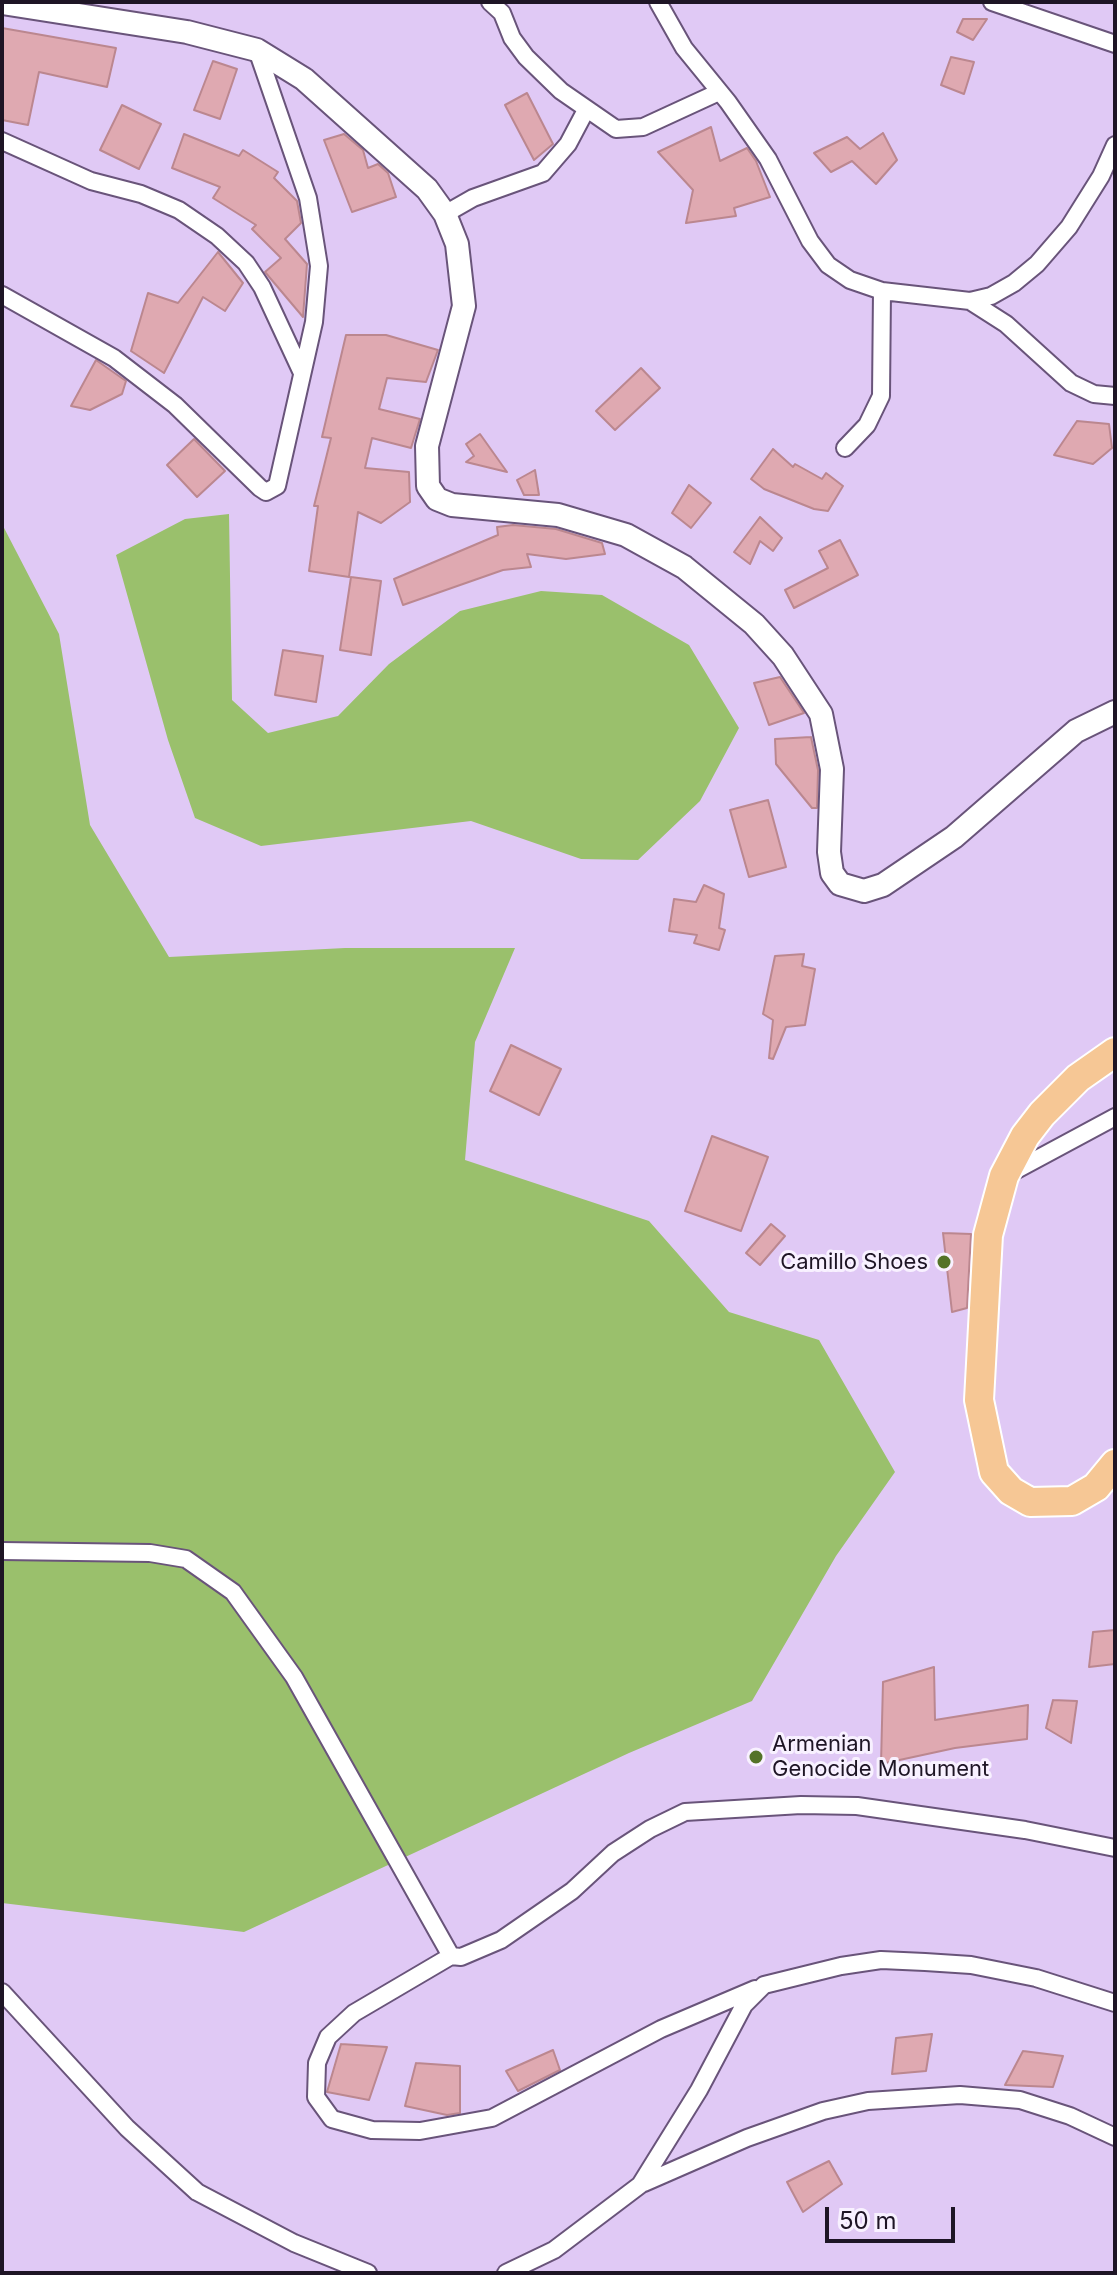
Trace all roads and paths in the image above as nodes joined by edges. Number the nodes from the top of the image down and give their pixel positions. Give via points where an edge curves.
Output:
1 (490, 2) edge
2 (658, 2) edge
3 (992, 2) edge
4 (2, 3) edge
5 (1115, 44) edge
6 (257, 50) junction
7 (719, 92) junction
8 (586, 110) junction
9 (2, 141) edge
10 (1115, 145) edge
11 (445, 214) junction
12 (882, 291) junction
13 (2, 295) edge
14 (970, 301) junction
15 (302, 373) junction
16 (1115, 396) edge
17 (845, 448) dead end
18 (1115, 712) edge
19 (1115, 1052) edge
20 (1115, 1117) edge
21 (1004, 1176) junction
22 (1115, 1464) edge
23 (2, 1551) edge
24 (1115, 1848) edge
25 (451, 1956) junction
26 (764, 1985) junction
27 (2, 1992) edge
28 (1115, 2003) edge
29 (1115, 2137) edge
30 (640, 2185) junction
31 (368, 2273) edge
32 (506, 2273) edge

1 - 8 street via 502,13 526,57
2 - 7 street via 684,48
3 - 5 street
4 - 6 main road via 187,32
6 - 11 main road via 339,109 427,189
6 - 15 street via 316,235 318,292
7 - 8 street via 629,130 616,129
7 - 12 street via 768,159 828,265
8 - 11 street via 568,144 543,173
9 - 15 street via 91,181 166,205 217,236 262,287
10 - 14 street via 1082,207 1037,264 991,296
11 - 18 main road via 457,244 464,306 427,446 428,486 437,499 452,505 558,515 626,535 684,567 754,624 783,656 821,714 832,769 829,852 840,884 864,891 883,885 954,837 1076,731
12 - 14 street
12 - 17 street via 881,396 867,425
13 - 15 street via 134,372 266,492 280,480
14 - 16 street via 1006,324 1071,383 1094,394
19 - 21 highway via 1078,1078 1042,1114
20 - 21 street
21 - 22 highway via 988,1235 979,1400 994,1472 1011,1491 1030,1502 1049,1504 1072,1501 1096,1487
23 - 25 street via 150,1553 186,1559 233,1592 294,1677
24 - 25 street via 857,1806 685,1812 613,1853 572,1891 501,1940 461,1957
25 - 26 street via 354,2013 328,2037 317,2063 316,2097 332,2119 372,2130 420,2131 492,2118 661,2029
26 - 28 street via 881,1960 925,1962 1036,1978
26 - 30 street via 744,2005
27 - 31 street via 127,2128 197,2192 294,2243
29 - 30 street via 1020,2100 960,2095 868,2101 747,2138
30 - 32 street via 554,2250

